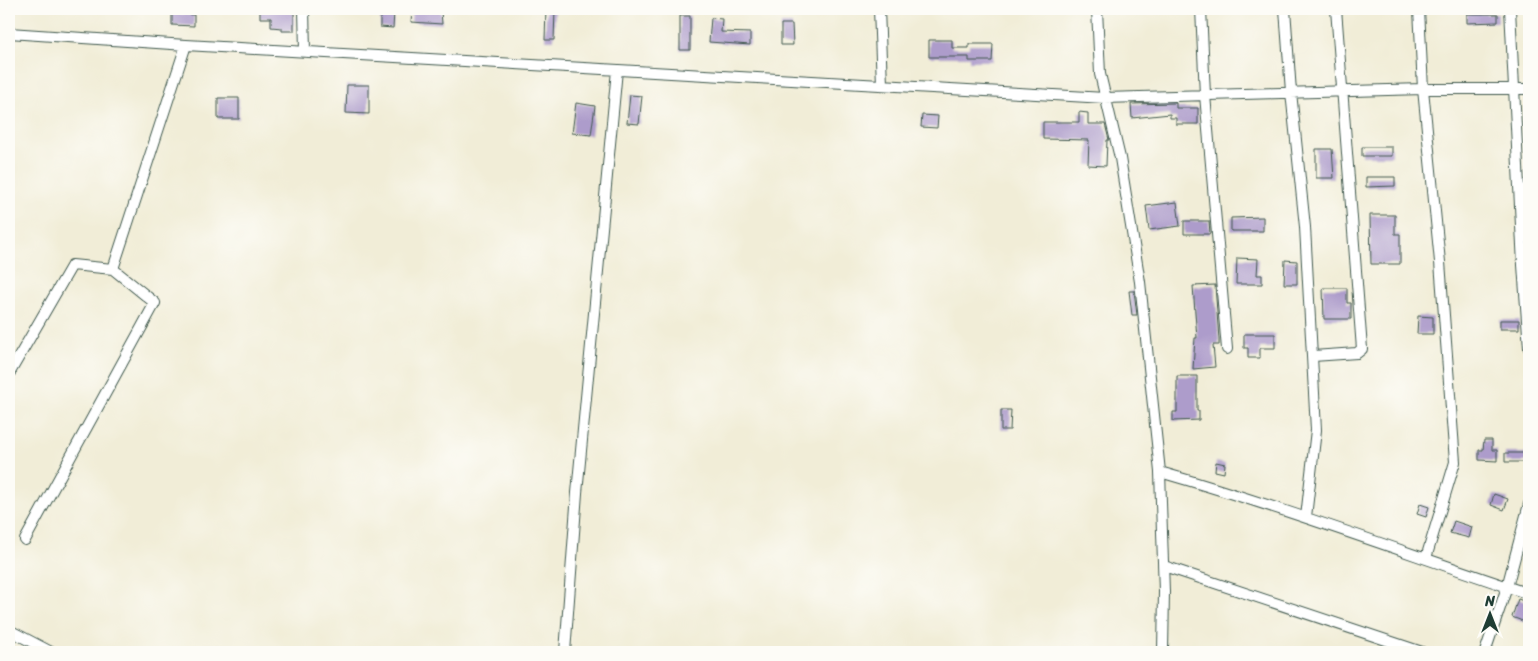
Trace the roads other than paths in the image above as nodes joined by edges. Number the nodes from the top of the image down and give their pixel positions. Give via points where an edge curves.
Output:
1 (304, 9) edge
2 (879, 9) edge
3 (1097, 9) edge
4 (1201, 9) edge
5 (1285, 9) edge
6 (1336, 9) edge
7 (1419, 9) edge
8 (1510, 9) edge
9 (9, 33) edge
10 (186, 45) junction
11 (305, 51) junction
12 (617, 70) junction
13 (882, 84) junction
14 (1424, 89) junction
15 (1514, 89) junction
16 (1529, 89) edge
17 (1342, 91) junction
18 (1291, 92) junction
19 (1205, 94) junction
20 (1105, 98) junction
21 (113, 269) junction
22 (1529, 348) edge
23 (1227, 349) dead end
24 (1313, 356) junction
25 (9, 374) edge
26 (1160, 472) junction
27 (1529, 504) edge
28 (1306, 517) junction
29 (25, 540) dead end
30 (1426, 558) junction
31 (1164, 566) junction
32 (1507, 587) junction
33 (1529, 594) edge
34 (9, 630) edge
35 (50, 652) edge
36 (565, 652) edge
37 (1163, 652) edge
38 (1422, 652) edge
39 (1485, 652) edge

1 - 11 street
2 - 13 street
3 - 20 street via 1100,74
4 - 19 street
5 - 18 street
6 - 17 street
7 - 14 street
8 - 15 street
9 - 10 street
10 - 11 street
10 - 21 street
11 - 12 street
12 - 13 street
12 - 36 street
13 - 20 street
14 - 15 street
14 - 17 street
14 - 30 street via 1455,462
15 - 16 street
15 - 22 street
17 - 18 street
17 - 24 street via 1362,348 1357,354
18 - 19 street
18 - 24 street via 1305,227
19 - 20 street
19 - 23 street
20 - 26 street via 1120,158 1140,282
21 - 25 street via 72,265
21 - 29 street via 155,303
24 - 28 street via 1316,430
26 - 28 street
26 - 31 street
27 - 32 street
28 - 30 street
30 - 32 street
31 - 37 street
31 - 38 street
32 - 33 street
32 - 39 street
34 - 35 street

